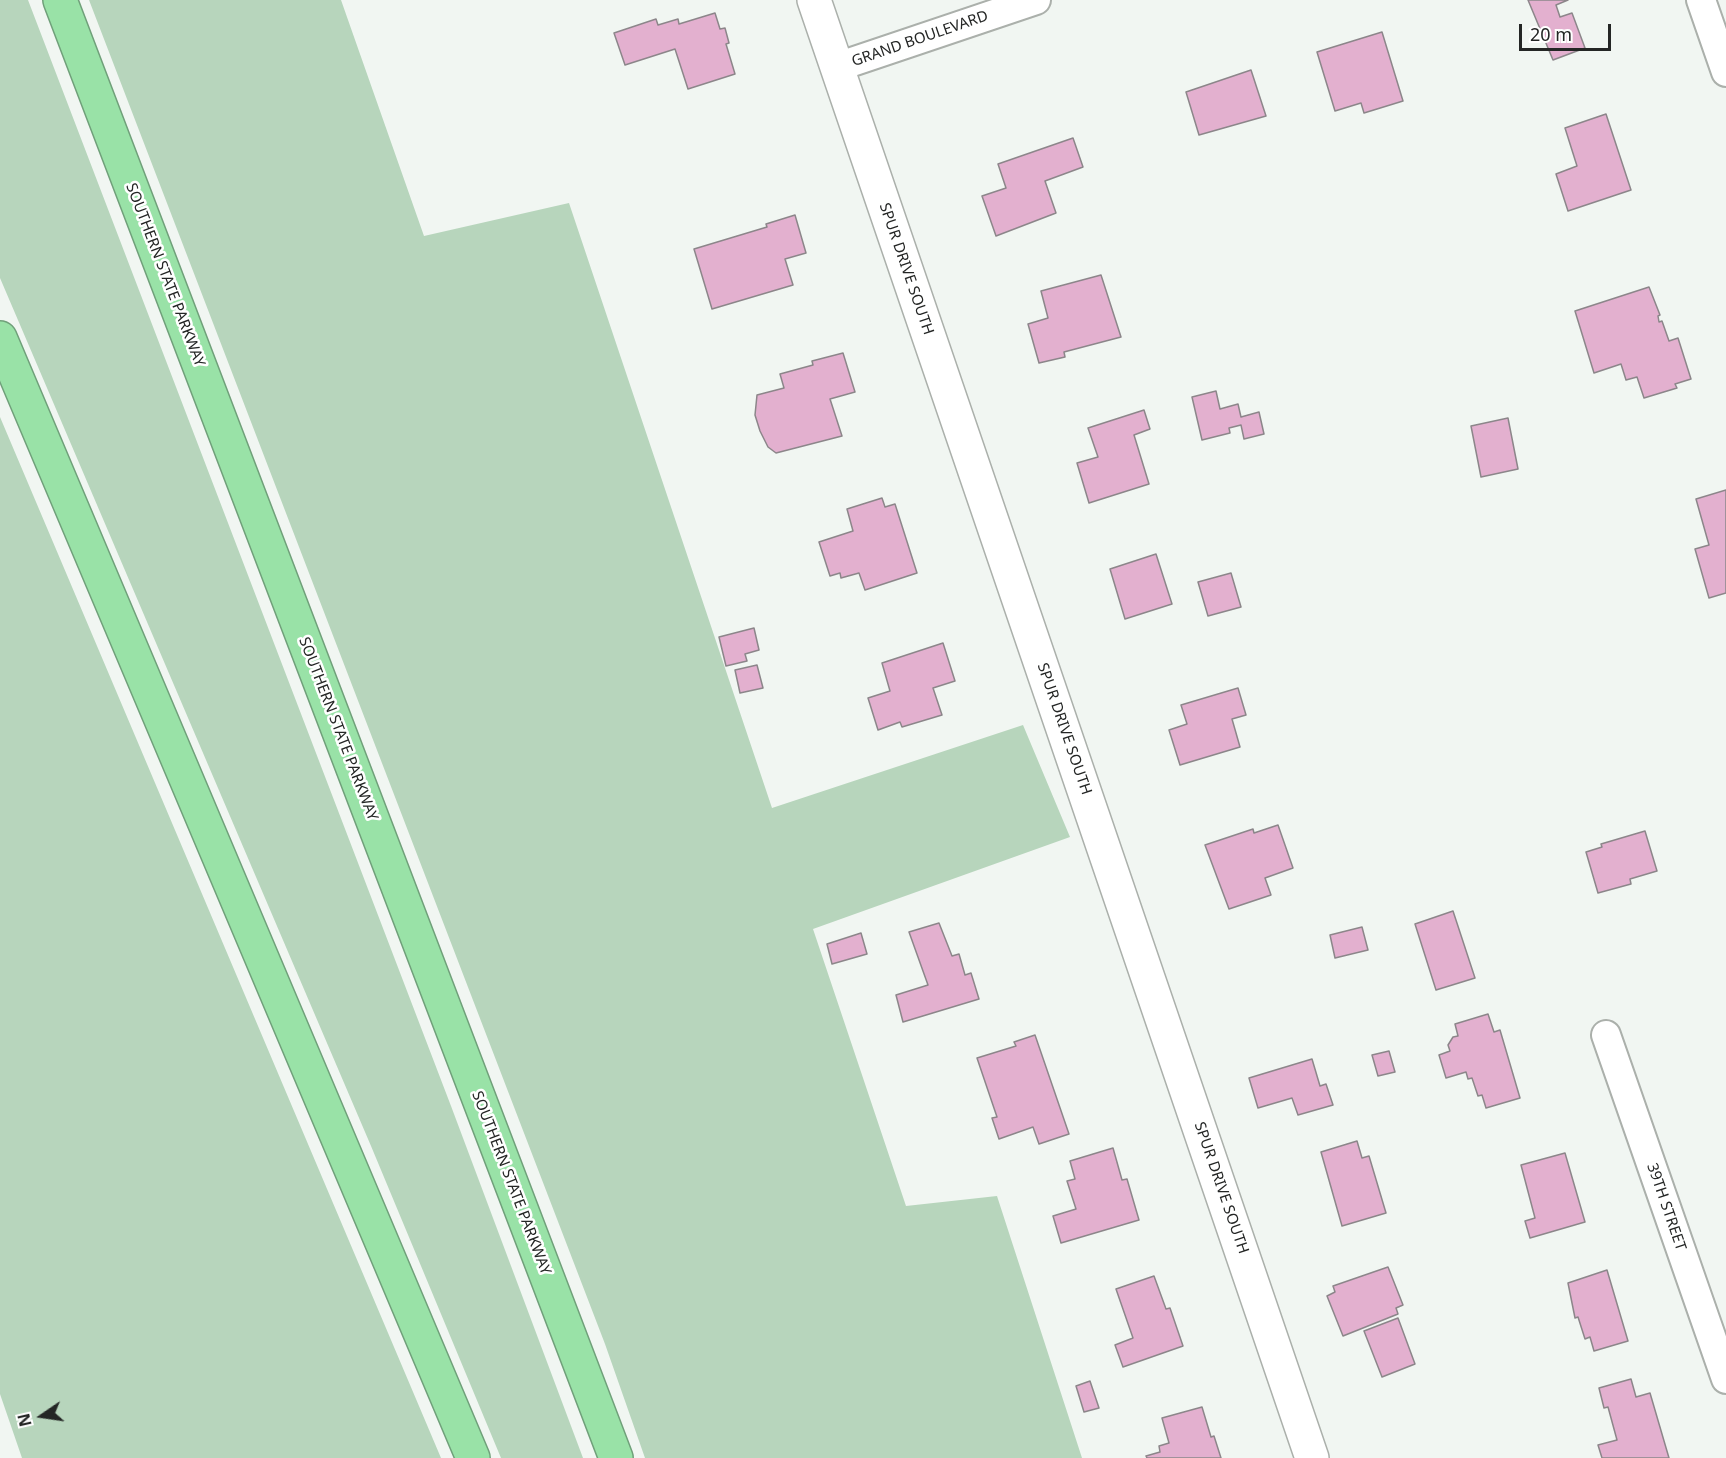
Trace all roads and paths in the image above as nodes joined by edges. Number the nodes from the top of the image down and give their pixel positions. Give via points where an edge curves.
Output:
1 (60, 0) edge
2 (814, 0) edge
3 (1036, 0) edge
4 (1701, 0) edge
5 (837, 67) junction
6 (1726, 72) edge
7 (0, 338) edge
8 (1606, 1035) dead end
9 (1726, 1379) edge
10 (473, 1458) edge
11 (616, 1458) edge
12 (1312, 1458) edge

1 - 11 highway, SOUTHERN STATE PARKWAY
2 - 5 street, SPUR DRIVE SOUTH
3 - 5 street, GRAND BOULEVARD
4 - 6 street
5 - 12 street, SPUR DRIVE SOUTH
7 - 10 highway
8 - 9 street, 39TH STREET

